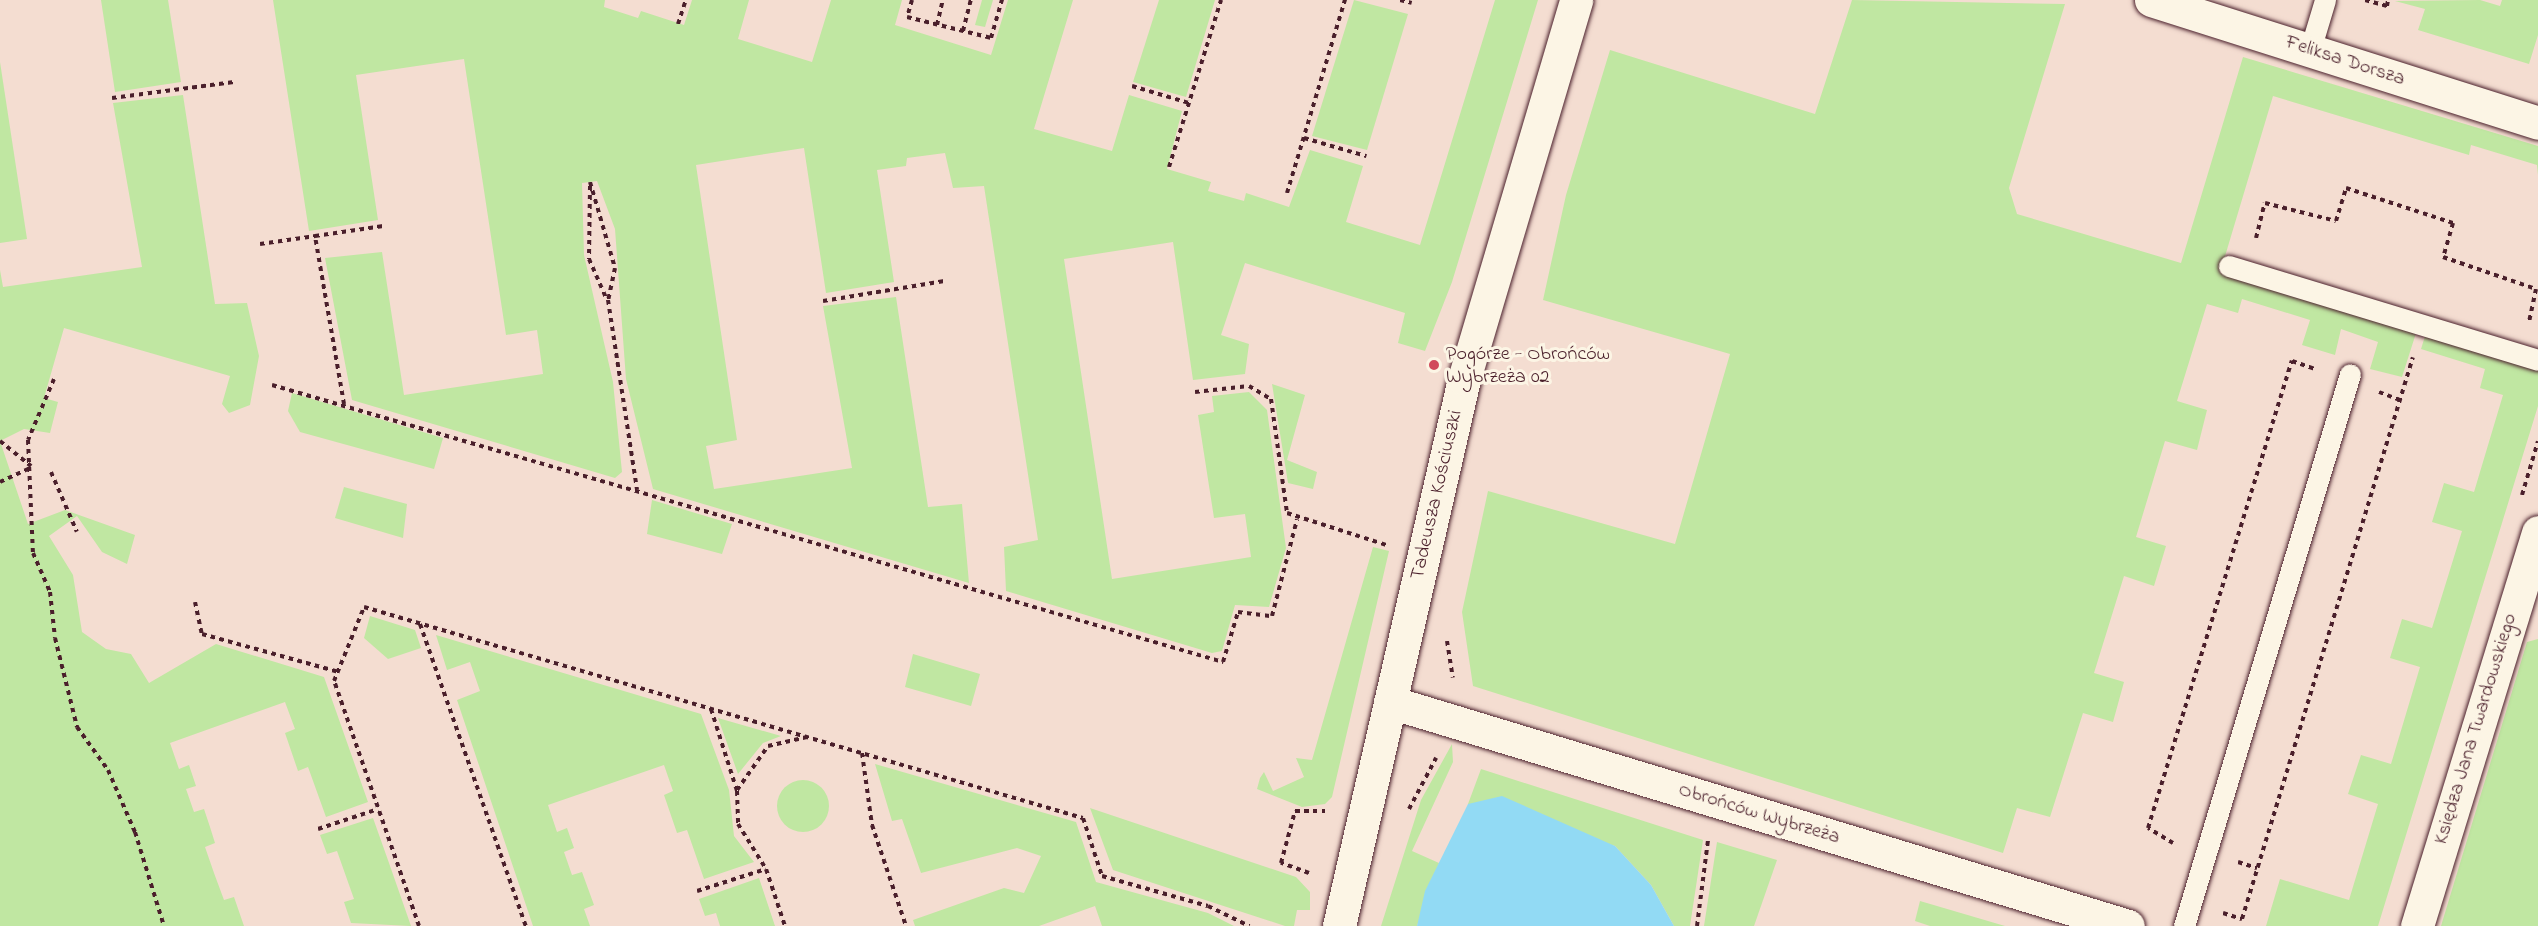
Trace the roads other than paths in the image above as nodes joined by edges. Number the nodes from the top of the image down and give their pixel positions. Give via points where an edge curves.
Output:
1 (1576, 0) edge
2 (2151, 0) edge
3 (2325, 0) edge
4 (2310, 50) junction
5 (2538, 123) edge
6 (2238, 269) road end
7 (2538, 360) edge
8 (2349, 377) road end
9 (2538, 532) edge
10 (1390, 702) junction
11 (1339, 926) edge
12 (2128, 926) edge
13 (2184, 926) edge
14 (2417, 926) edge

1 - 10 street, Tadeusza Kościuszki via 1464,379
2 - 4 street, Feliksa Dorsza
3 - 4 lane
4 - 5 street, Feliksa Dorsza
6 - 7 lane
8 - 13 lane
9 - 14 street, Księdza Jana Twardowskiego
10 - 11 street, Tadeusza Kościuszki
10 - 12 street, Obrońców Wybrzeża

